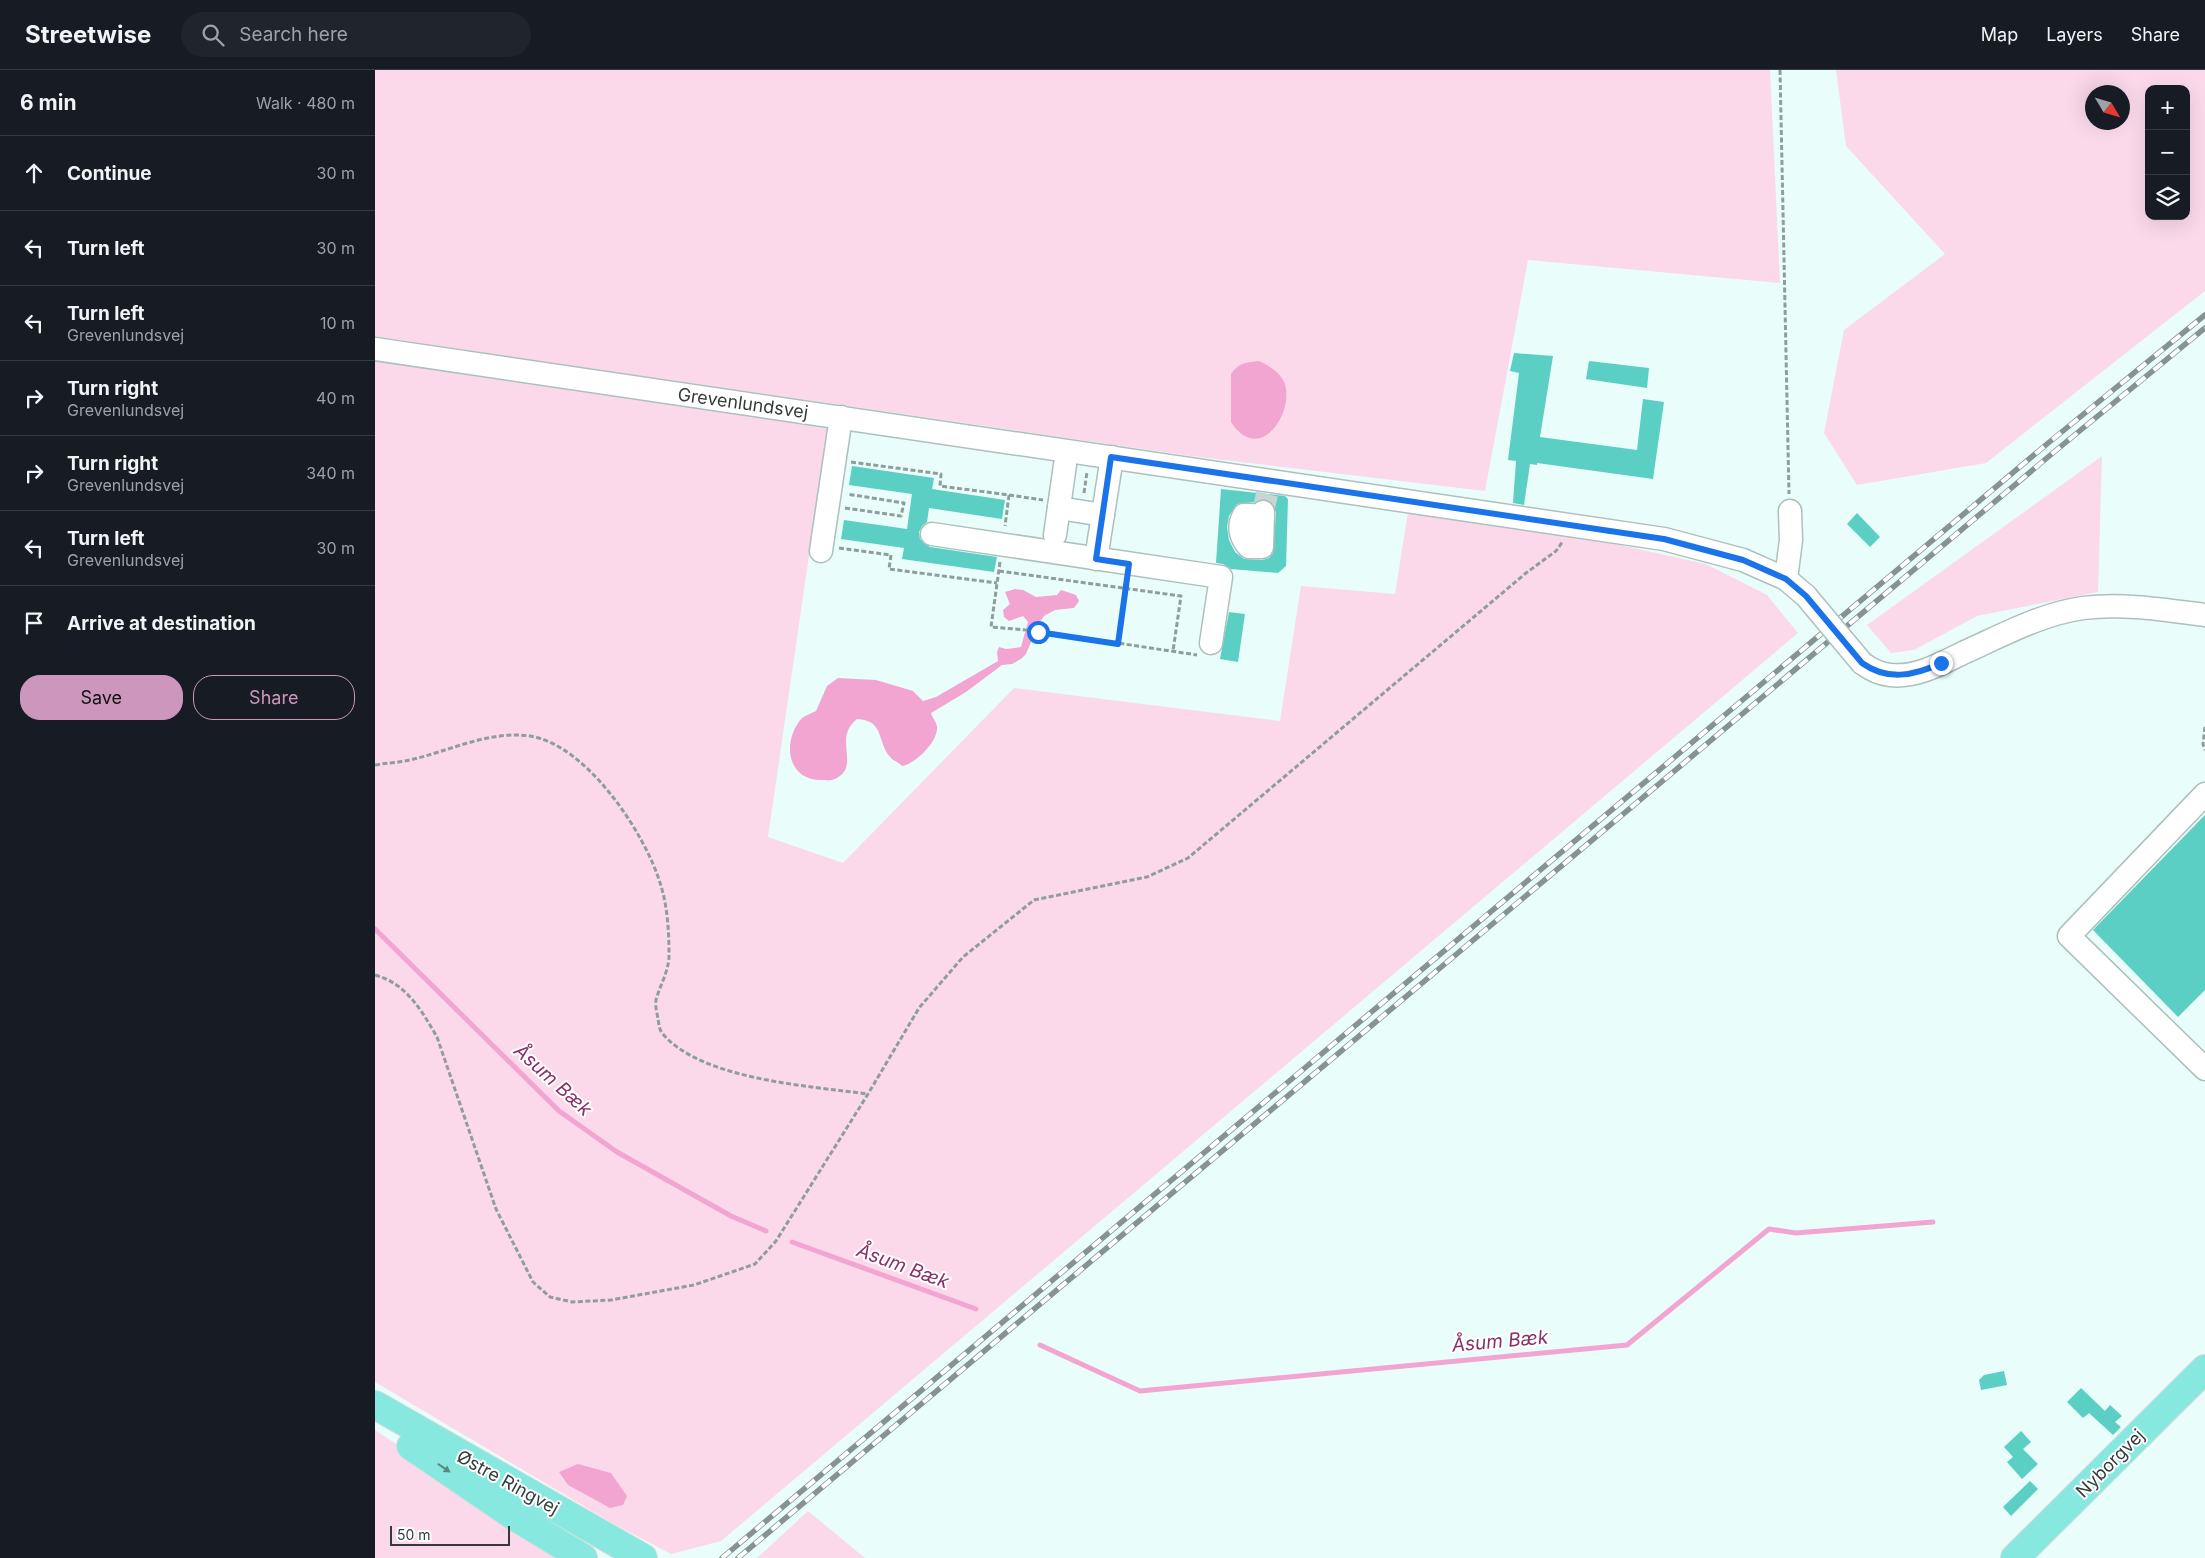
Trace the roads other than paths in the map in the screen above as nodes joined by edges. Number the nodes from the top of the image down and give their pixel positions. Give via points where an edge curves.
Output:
1 (375, 349) edge
2 (841, 417) junction
3 (1111, 457) junction
4 (1065, 465) dead end
5 (1059, 505) junction
6 (1790, 511) road end
7 (1103, 515) junction
8 (931, 534) dead end
9 (1055, 535) dead end
10 (821, 551) dead end
11 (1096, 559) junction
12 (1786, 579) junction
13 (2205, 615) edge
14 (1211, 643) road end
15 (2205, 794) edge
16 (2205, 1069) edge
17 (2205, 1369) edge
18 (375, 1405) edge
19 (375, 1422) edge
20 (583, 1558) edge
21 (643, 1558) edge
22 (2015, 1558) edge

1 - 2 street, Grevenlundsvej
2 - 3 street, Grevenlundsvej
2 - 10 street via 837,500
3 - 7 street
3 - 12 street, Grevenlundsvej via 1266,501 1571,525 1664,539 1743,560
4 - 5 street
5 - 7 street
5 - 9 street
6 - 12 street via 1791,540
7 - 11 street
8 - 11 street
11 - 14 street via 1221,577
12 - 13 street, Grevenlundsvej, bridge via 1806,596 1862,663 1889,675 1926,670 2035,620 2083,608 2136,606
15 - 16 street via 2069,936
17 - 22 main road, Nyborgvej
18 - 21 main road, Østre Ringvej
19 -> 20 main road via 514,1516

